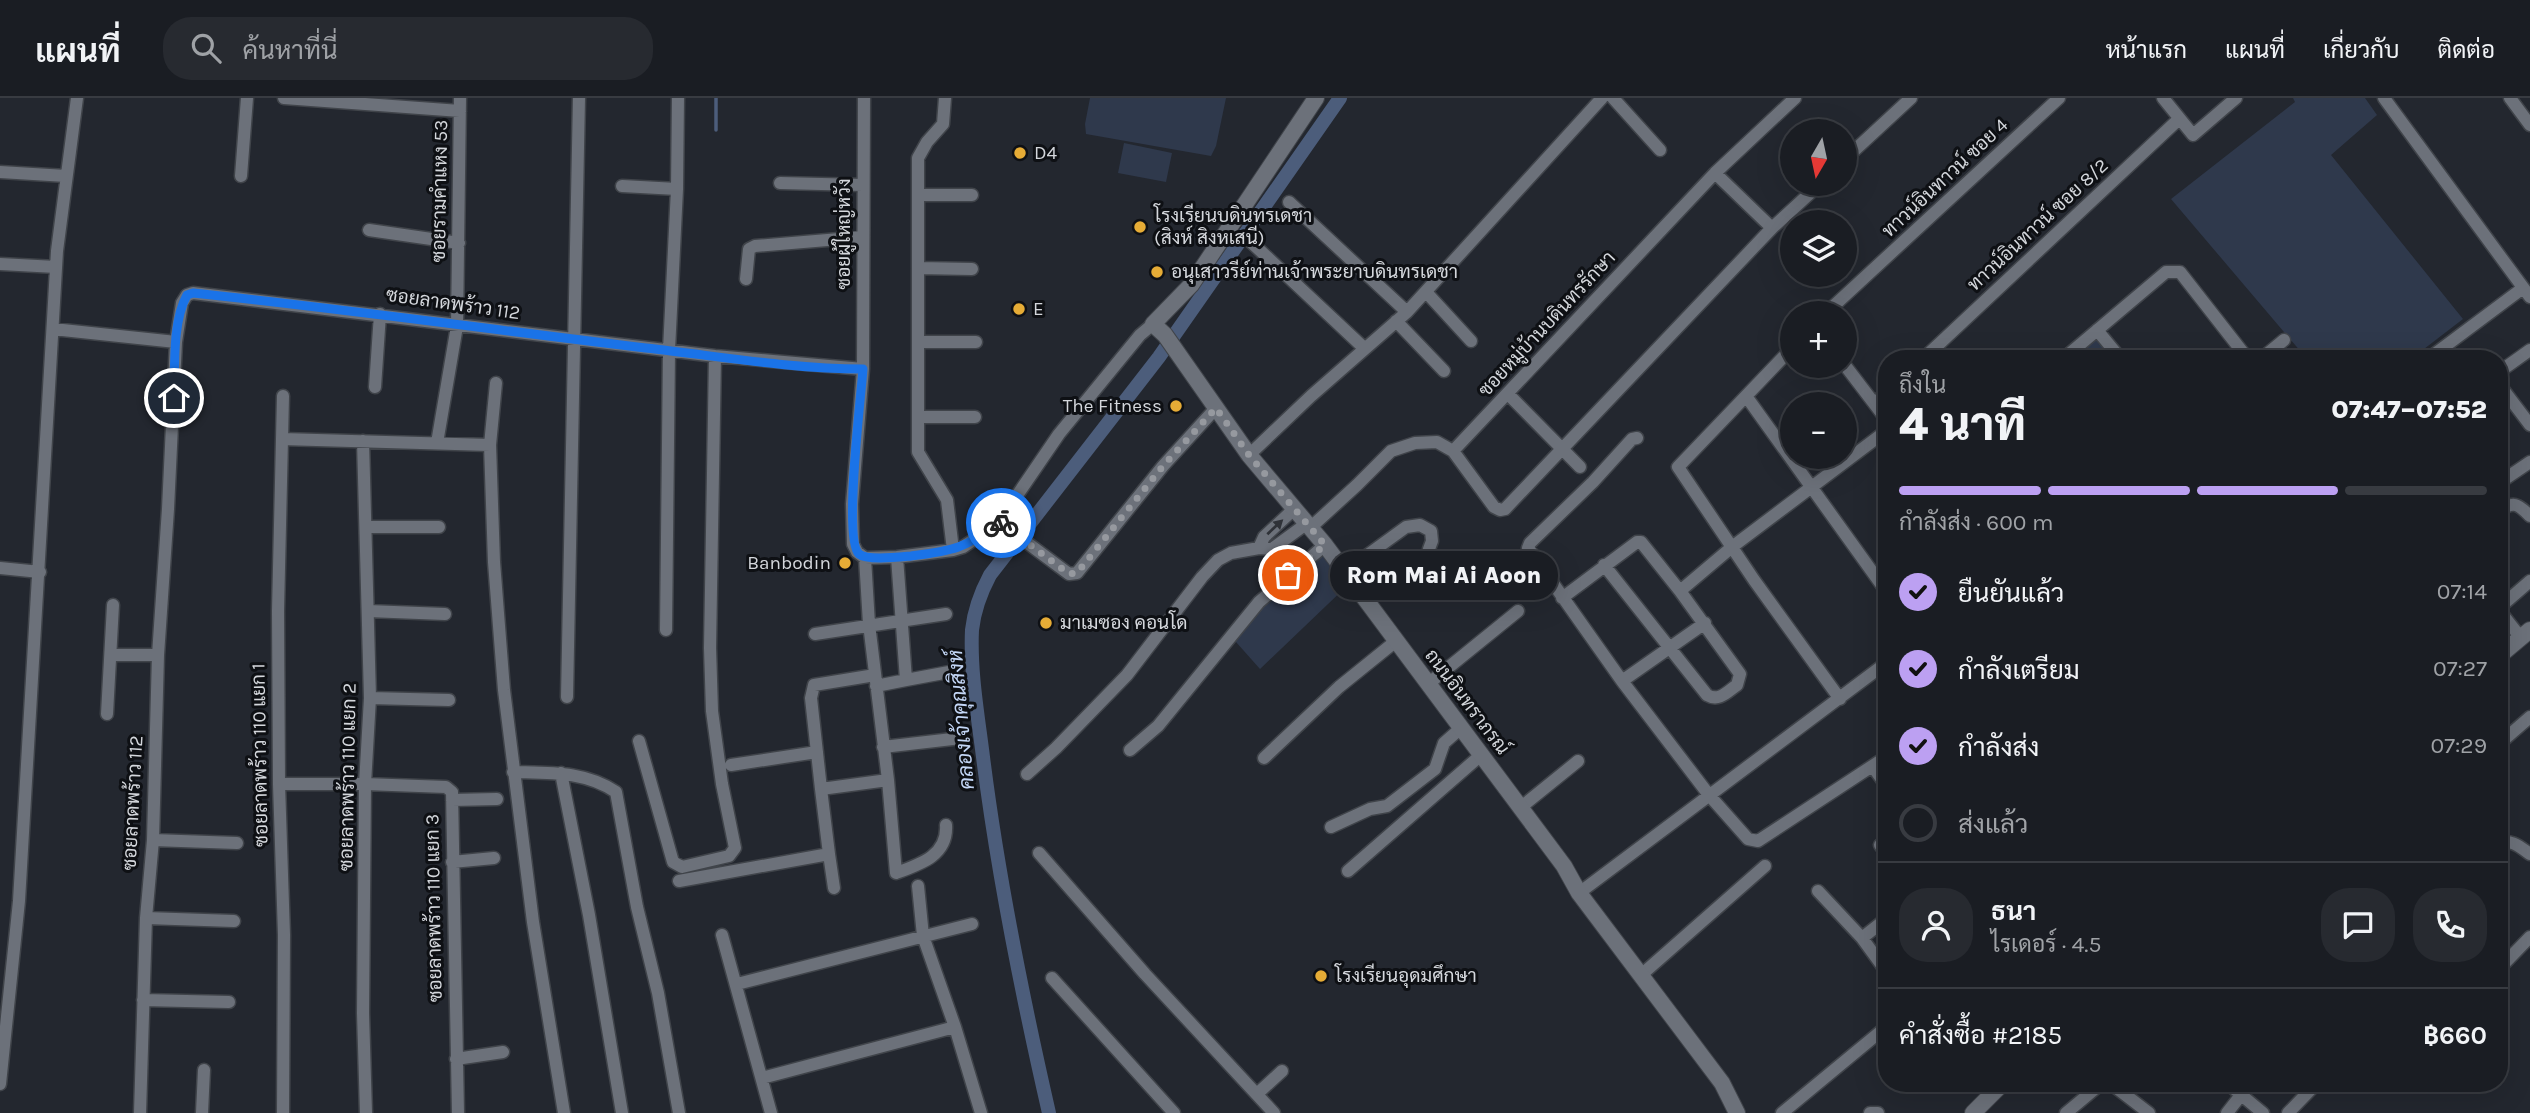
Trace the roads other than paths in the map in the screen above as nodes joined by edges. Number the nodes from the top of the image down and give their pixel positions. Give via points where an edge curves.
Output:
1 (76, 98) edge
2 (247, 98) edge
3 (284, 98) edge
4 (579, 98) edge
5 (678, 98) edge
6 (864, 98) edge
7 (945, 98) edge
8 (1316, 98) edge
9 (1602, 98) edge
10 (1614, 98) edge
11 (1795, 98) edge
12 (1912, 98) edge
13 (2059, 98) edge
14 (2163, 98) edge
15 (2236, 98) edge
16 (2384, 98) edge
17 (2510, 98) edge
18 (460, 105) edge
19 (2179, 120) junction
20 (2530, 125) edge
21 (1857, 148) edge
22 (1660, 150) dead end
23 (0, 173) edge
24 (1715, 173) junction
25 (66, 176) junction
26 (241, 176) dead end
27 (780, 183) dead end
28 (863, 185) junction
29 (622, 186) dead end
30 (677, 189) junction
31 (918, 195) junction
32 (972, 195) dead end
33 (1806, 196) edge
34 (1289, 202) dead end
35 (1772, 228) junction
36 (369, 230) dead end
37 (863, 237) junction
38 (1251, 242) dead end
39 (459, 243) junction
40 (0, 264) edge
41 (56, 267) junction
42 (918, 268) junction
43 (972, 269) dead end
44 (746, 279) dead end
45 (1426, 292) junction
46 (2526, 293) edge
47 (1839, 301) edge
48 (380, 314) junction
49 (1401, 316) junction
50 (1153, 324) junction
51 (457, 326) junction
52 (53, 329) junction
53 (2097, 330) junction
54 (574, 339) junction
55 (2284, 340) dead end
56 (1471, 341) dead end
57 (176, 342) junction
58 (918, 342) junction
59 (976, 342) dead end
60 (1364, 348) junction
61 (669, 350) junction
62 (1933, 350) edge
63 (2074, 350) edge
64 (2114, 350) edge
65 (2241, 350) edge
66 (2272, 350) edge
67 (2441, 350) edge
68 (2530, 350) edge
69 (715, 356) junction
70 (1780, 361) edge
71 (2508, 366) edge
72 (863, 369) junction
73 (1444, 371) dead end
74 (1855, 378) edge
75 (496, 383) dead end
76 (375, 387) dead end
77 (1508, 394) junction
78 (283, 396) dead end
79 (2508, 396) edge
80 (1746, 397) junction
81 (1878, 401) edge
82 (1875, 404) junction
83 (1216, 408) junction
84 (1878, 408) edge
85 (918, 417) junction
86 (975, 417) dead end
87 (2530, 425) edge
88 (1878, 437) edge
89 (1637, 438) dead end
90 (282, 439) junction
91 (363, 441) junction
92 (437, 443) junction
93 (490, 445) junction
94 (1561, 447) junction
95 (1453, 451) junction
96 (1249, 455) junction
97 (2530, 462) edge
98 (1580, 467) dead end
99 (2508, 477) edge
100 (1812, 486) junction
101 (2508, 505) edge
102 (1294, 509) junction
103 (2530, 516) edge
104 (998, 521) junction
105 (1308, 526) junction
106 (366, 527) junction
107 (439, 527) dead end
108 (1325, 545) junction
109 (1732, 547) junction
110 (1259, 548) junction
111 (1429, 549) dead end
112 (953, 550) junction
113 (897, 557) junction
114 (865, 558) junction
115 (1604, 565) junction
116 (0, 568) edge
117 (40, 572) junction
118 (1344, 572) junction
119 (1878, 580) edge
120 (2530, 580) edge
121 (1680, 591) junction
122 (1562, 598) junction
123 (2508, 601) edge
124 (113, 605) dead end
125 (368, 611) junction
126 (1518, 611) dead end
127 (445, 614) dead end
128 (946, 614) dead end
129 (2508, 618) edge
130 (902, 621) junction
131 (1705, 623) junction
132 (869, 624) junction
133 (666, 630) dead end
134 (815, 634) dead end
135 (2525, 634) edge
136 (1396, 641) junction
137 (1670, 648) junction
138 (2508, 648) edge
139 (111, 655) junction
140 (158, 655) junction
141 (1878, 669) edge
142 (949, 672) dead end
143 (906, 680) junction
144 (876, 681) junction
145 (1622, 681) junction
146 (1428, 684) junction
147 (567, 696) dead end
148 (370, 698) junction
149 (1840, 699) junction
150 (449, 700) dead end
151 (107, 714) dead end
152 (2530, 717) edge
153 (1461, 728) junction
154 (2508, 736) edge
155 (961, 738) dead end
156 (639, 741) dead end
157 (883, 747) junction
158 (1130, 750) dead end
159 (817, 752) junction
160 (1481, 755) junction
161 (1264, 758) dead end
162 (1578, 761) dead end
163 (1878, 763) edge
164 (731, 765) dead end
165 (1873, 767) junction
166 (513, 772) junction
167 (561, 773) junction
168 (1027, 774) dead end
169 (1878, 774) edge
170 (888, 780) junction
171 (279, 784) junction
172 (365, 784) junction
173 (821, 789) junction
174 (1709, 794) junction
175 (497, 799) dead end
176 (452, 800) junction
177 (1520, 808) junction
178 (946, 825) dead end
179 (1331, 827) dead end
180 (153, 840) junction
181 (2508, 842) edge
182 (237, 844) dead end
183 (2528, 850) edge
184 (1039, 853) dead end
185 (829, 854) junction
186 (494, 858) dead end
187 (452, 862) junction
188 (1765, 866) dead end
189 (1348, 871) dead end
190 (678, 881) dead end
191 (918, 886) dead end
192 (834, 888) dead end
193 (1818, 891) dead end
194 (1579, 893) junction
195 (146, 918) junction
196 (234, 921) dead end
197 (972, 924) dead end
198 (1878, 926) edge
199 (722, 935) dead end
200 (923, 936) junction
201 (2530, 937) edge
202 (1863, 939) junction
203 (1878, 960) edge
204 (2508, 960) edge
205 (1640, 976) junction
206 (1052, 978) dead end
207 (737, 984) junction
208 (143, 1000) junction
209 (229, 1002) dead end
210 (955, 1027) junction
211 (1878, 1034) edge
212 (503, 1052) dead end
213 (456, 1059) junction
214 (204, 1070) dead end
215 (1282, 1071) dead end
216 (762, 1078) junction
217 (0, 1084) edge
218 (1994, 1092) edge
219 (2091, 1092) edge
220 (2122, 1092) edge
221 (2238, 1092) edge
222 (2308, 1092) edge
223 (1257, 1094) junction
224 (2241, 1095) junction
225 (140, 1113) edge
226 (202, 1113) edge
227 (283, 1113) edge
228 (366, 1113) edge
229 (458, 1113) edge
230 (564, 1113) edge
231 (622, 1113) edge
232 (679, 1113) edge
233 (771, 1113) edge
234 (981, 1113) edge
235 (1174, 1113) edge
236 (1274, 1113) edge
237 (1737, 1113) edge
238 (1782, 1113) edge
239 (1870, 1113) edge
240 (1878, 1113) edge
241 (1973, 1113) edge
242 (2066, 1113) edge
243 (2149, 1113) edge
244 (2227, 1113) edge
245 (2263, 1113) edge
246 (2288, 1113) edge

1 - 25 street
2 - 26 street
3 - 18 street
4 - 54 street
5 - 30 street
6 - 28 street, ซอยผู้ใหญ่หวัง
7 - 31 street via 943,124 918,158
8 - 50 street via 1191,285
9 - 45 street
10 - 22 street
11 - 24 street, ซอยหมู่บ้านบดินทรรักษา
12 - 21 street
13 - 47 street, ทาวน์อินทาวน์ ซอย 4
14 - 19 street
15 - 19 street via 2193,135
16 - 46 street
17 - 20 street
18 - 39 street, ซอยรามคำแหง 53
19 - 62 street, ทาวน์อินทาวน์ ซอย 8/2
23 - 25 street
24 - 35 street
24 - 77 street, ซอยหมู่บ้านบดินทรรักษา
25 - 41 street
27 - 28 street
28 - 37 street, ซอยผู้ใหญ่หวัง
29 - 30 street
30 - 61 street
31 - 32 street
31 - 42 street
33 - 35 street
34 - 49 street
35 - 94 street
36 - 39 street
37 - 44 street via 755,246 749,249
37 - 72 street, ซอยผู้ใหญ่หวัง
38 - 60 street
39 - 51 street, ซอยรามคำแหง 53
40 - 41 street
41 - 52 street
42 - 43 street
42 - 58 street
45 - 49 street
45 - 56 street
46 - 67 street
48 - 51 street, ซอยลาดพร้าว 112
48 - 57 street, ซอยลาดพร้าว 112 via 193,293 182,303
48 - 76 street
49 - 60 street
49 - 73 street
50 - 83 street, ถนนอินทราภรณ์
50 - 104 street via 1059,434
51 - 54 street, ซอยลาดพร้าว 112
51 - 92 street, ซอยรามคำแหง 53
52 - 57 street
52 - 117 street
53 - 63 street
53 - 64 street
53 - 65 street via 2173,270 2180,272
54 - 61 street, ซอยลาดพร้าว 112
54 - 147 street
55 - 66 street
57 - 140 street, ซอยลาดพร้าว 112
58 - 59 street
58 - 85 street
60 - 96 street
61 - 69 street, ซอยลาดพร้าว 112
61 - 133 street
68 - 71 street
69 - 72 street, ซอยลาดพร้าว 112
69 - 156 street via 712,711 733,853 682,867 673,862
70 - 80 street
72 - 114 street via 852,504 853,544
74 - 82 street
75 - 93 street
77 - 94 street
77 - 95 street, ซอยหมู่บ้านบดินทรรักษา
78 - 90 street, ซอยลาดพร้าว 110 แยก 1
79 - 87 street
80 - 100 street
80 - 109 street via 1678,467
81 - 82 street
82 - 84 street
83 - 96 street, ถนนอินทราภรณ์
83 - 104 street via 1077,573 1069,574
85 - 86 street
85 - 112 street via 918,452 947,500
88 - 100 street
89 - 122 street via 1530,543 1530,554
90 - 91 street
90 - 171 street, ซอยลาดพร้าว 110 แยก 1
91 - 92 street
91 - 106 street, ซอยลาดพร้าว 110 แยก 2
92 - 93 street
93 - 166 street via 495,575
94 - 95 street via 1500,510
94 - 98 street
95 - 105 street via 1437,442 1391,451
96 - 102 street, ถนนอินทราภรณ์
97 - 99 street
100 - 109 street
100 - 119 street
101 - 103 street via 2523,508
102 - 105 street, ถนนอินทราภรณ์
110 -> 102 street via 1264,537
104 - 112 street
105 - 108 street, ถนนอินทราภรณ์
105 - 110 street via 1272,549
106 - 107 street
106 - 125 street, ซอยลาดพร้าว 110 แยก 2
108 - 118 street, ถนนอินทราภรณ์
108 - 158 street via 1259,602 1158,726
109 - 121 street
109 - 149 street
110 - 168 street via 1218,560 1127,675
111 - 118 street via 1431,531 1420,525 1406,527
112 - 113 street
113 - 114 street
113 - 130 street
114 - 132 street
115 - 121 street via 1634,542 1641,542
115 - 122 street
115 - 137 street
116 - 117 street
117 - 217 street via 19,901
118 - 136 street, ถนนอินทราภรณ์
120 - 123 street
121 - 131 street
122 - 145 street
124 - 139 street
125 - 127 street
125 - 148 street, ซอยลาดพร้าว 110 แยก 2
126 - 146 street
128 - 130 street
129 - 135 street
130 - 132 street
130 - 143 street
131 - 137 street
131 - 137 street via 1740,674 1737,685 1720,698 1707,695
132 - 134 street
132 - 144 street
135 - 138 street
136 - 146 street, ถนนอินทราภรณ์
136 - 161 street
137 - 145 street
139 - 140 street
139 - 151 street
140 - 180 street, ซอยลาดพร้าว 112
141 - 149 street
142 - 143 street
143 - 144 street
144 - 157 street
144 - 159 street via 814,685 811,698
145 - 174 street
146 - 153 street, ถนนอินทราภรณ์
148 - 150 street
148 - 172 street, ซอยลาดพร้าว 110 แยก 2
149 - 174 street
152 - 154 street
153 - 160 street, ถนนอินทราภรณ์
153 - 179 street via 1444,743 1435,769 1387,806
155 - 157 street
157 - 170 street
159 - 164 street
159 - 173 street
160 - 177 street, ถนนอินทราภรณ์
160 - 189 street
162 - 177 street
163 - 165 street
165 - 169 street
165 - 174 street via 1758,841 1748,839
166 - 167 street
166 - 230 street
167 - 231 street
167 - 232 street via 592,779 616,792
170 - 173 street
170 - 178 street via 896,873 942,848
171 - 172 street, ซอยลาดพร้าว 110 แยก 3
171 - 227 street, ซอยลาดพร้าว 110 แยก 1
172 - 176 street, ซอยลาดพร้าว 110 แยก 3 via 446,787
172 - 228 street, ซอยลาดพร้าว 110 แยก 2
173 - 185 street
174 - 194 street
175 - 176 street
176 - 187 street, ซอยลาดพร้าว 110 แยก 3
177 - 194 street, ถนนอินทราภรณ์
180 - 182 street
180 - 195 street, ซอยลาดพร้าว 112
181 - 183 street
184 - 223 street
185 - 190 street
185 - 192 street
186 - 187 street
187 - 213 street, ซอยลาดพร้าว 110 แยก 3
188 - 205 street
191 - 200 street
193 - 202 street
194 - 205 street, ถนนอินทราภรณ์
195 - 196 street
195 - 208 street, ซอยลาดพร้าว 112
197 - 200 street
198 - 202 street
199 - 207 street
200 - 207 street
200 - 210 street
201 - 204 street
202 - 203 street
205 - 237 street, ถนนอินทราภรณ์ via 1722,1083
206 - 235 street
207 - 216 street
208 - 209 street
208 - 225 street, ซอยลาดพร้าว 112
210 - 216 street
210 - 234 street
211 - 238 street
212 - 213 street
213 - 229 street, ซอยลาดพร้าว 110 แยก 3
214 - 226 street
215 - 223 street
216 - 233 street
218 - 241 street
219 - 242 street
220 - 243 street
221 - 224 street
222 - 246 street
223 - 236 street
224 - 244 street
224 - 245 street
239 - 240 street

